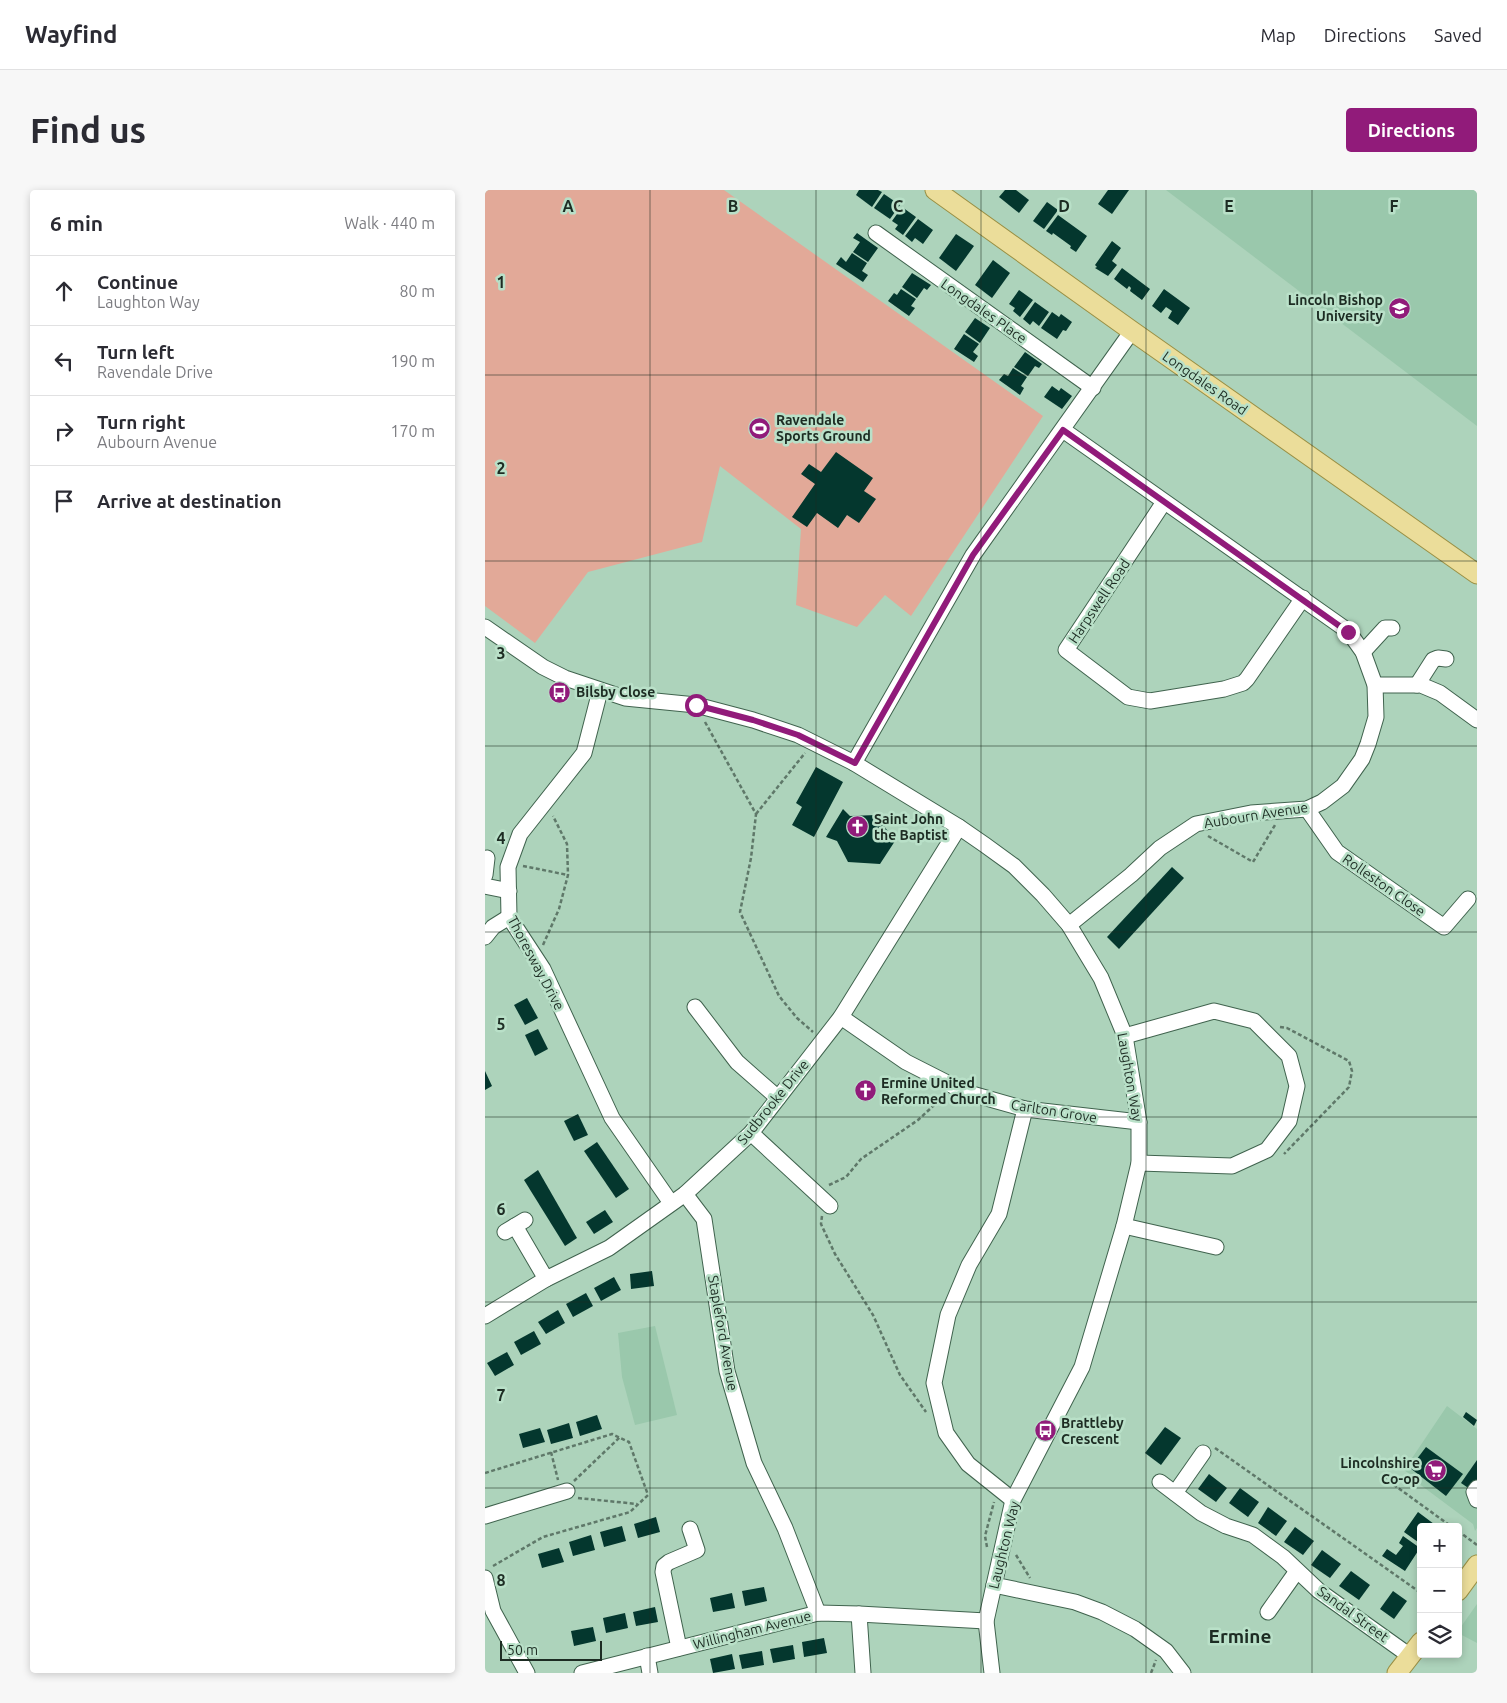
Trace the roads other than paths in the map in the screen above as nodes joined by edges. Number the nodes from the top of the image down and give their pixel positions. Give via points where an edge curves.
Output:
1 (935, 190) edge
2 (876, 233) dead end
3 (1132, 331) junction
4 (1093, 388) junction
5 (1063, 430) junction
6 (1164, 502) junction
7 (1477, 574) edge
8 (1303, 598) junction
9 (485, 627) edge
10 (1392, 628) dead end
11 (1363, 652) junction
12 (1446, 659) dead end
13 (1375, 685) junction
14 (1417, 685) junction
15 (600, 691) junction
16 (1477, 720) edge
17 (855, 763) junction
18 (1307, 809) junction
19 (959, 827) junction
20 (487, 858) dead end
21 (485, 875) edge
22 (485, 886) edge
23 (509, 891) junction
24 (1468, 898) dead end
25 (509, 917) junction
26 (1069, 925) junction
27 (485, 937) edge
28 (695, 1007) dead end
29 (841, 1017) junction
30 (1125, 1036) junction
31 (778, 1098) junction
32 (1025, 1109) junction
33 (1139, 1122) junction
34 (751, 1133) junction
35 (1139, 1163) junction
36 (685, 1194) junction
37 (823, 1200) road end
38 (671, 1203) junction
39 (515, 1226) dead end
40 (1124, 1226) junction
41 (1216, 1247) dead end
42 (546, 1279) junction
43 (485, 1316) edge
44 (1207, 1449) road end
45 (1159, 1482) dead end
46 (1477, 1488) edge
47 (564, 1492) road end
48 (1175, 1493) junction
49 (1013, 1500) junction
50 (1477, 1500) edge
51 (485, 1516) edge
52 (690, 1529) dead end
53 (1477, 1565) edge
54 (1297, 1570) junction
55 (485, 1578) edge
56 (994, 1585) junction
57 (1462, 1586) edge
58 (1267, 1612) dead end
59 (818, 1613) junction
60 (859, 1614) junction
61 (986, 1621) junction
62 (679, 1648) junction
63 (1415, 1649) edge
64 (647, 1656) junction
65 (527, 1673) edge
66 (582, 1673) edge
67 (650, 1673) edge
68 (863, 1673) edge
69 (992, 1673) edge
70 (1183, 1673) edge
71 (1397, 1673) edge

1 - 3 main road, Longdales Road
2 - 4 street, Longdales Place
3 - 4 street
3 - 7 main road, Longdales Road
4 - 5 street
5 - 6 street, Aubourn Avenue
5 - 17 street via 973,555
6 - 8 street, Aubourn Avenue
6 - 8 street, Harpswell Road via 1066,650 1129,697 1150,701 1243,683
8 - 11 street, Aubourn Avenue via 1348,632
9 - 15 street, Laughton Way via 543,667
10 - 11 street via 1385,628
11 - 13 street, Aubourn Avenue
12 - 14 street via 1433,660
13 - 14 street
13 - 18 street, Aubourn Avenue via 1376,717 1362,759 1338,792
14 - 16 street via 1440,693
15 - 17 street, Laughton Way via 625,698 696,705 753,720 798,735
15 - 23 street, Thoresway Drive via 584,753 520,834 508,867
17 - 19 street, Laughton Way
18 - 24 street, Rolleston Close via 1337,852 1444,928
18 - 26 street, Aubourn Avenue via 1251,813 1196,824 1160,848
19 - 26 street, Laughton Way via 1014,866
19 - 29 street, Sudbrooke Drive
20 - 21 street
22 - 23 street
23 - 25 street, Thoresway Drive
25 - 27 street via 493,927
25 - 38 street, Thoresway Drive via 543,969 612,1118
26 - 30 street, Laughton Way via 1101,978
28 - 31 street via 737,1062
29 - 31 street, Sudbrooke Drive
29 - 32 street, Carlton Grove via 906,1062 955,1087
30 - 33 street, Laughton Way
30 - 35 street via 1214,1010 1254,1022 1289,1056 1297,1086 1289,1121 1267,1150 1232,1166
31 - 34 street, Sudbrooke Drive
32 - 33 street, Carlton Grove
32 - 49 street via 999,1214 969,1265 948,1315 934,1384 946,1433 968,1464
33 - 35 street, Laughton Way
34 - 36 street, Sudbrooke Drive
34 - 37 street
35 - 40 street, Laughton Way
36 - 38 street, Sudbrooke Drive
36 - 59 street, Stapleford Avenue via 704,1219 727,1371 754,1463 785,1528
38 - 42 street, Sudbrooke Drive via 609,1248
39 - 42 street
40 - 41 street
40 - 49 street, Laughton Way via 1082,1367
42 - 43 street, Sudbrooke Drive
44 - 48 street
45 - 48 street, Sandal Street
46 - 50 street via 1474,1492
47 - 51 street
48 - 54 street, Sandal Street via 1210,1518 1253,1534
49 - 56 street, Laughton Way
52 - 62 street via 697,1550 669,1562 663,1572
53 - 57 main road
54 - 58 street
54 - 63 street, Sandal Street via 1319,1591
55 - 65 street via 493,1611
56 - 61 street, Laughton Way
56 - 70 street via 1075,1602 1130,1626 1166,1651
59 - 60 street, Willingham Avenue
59 - 62 street, Willingham Avenue
60 - 61 street, Willingham Avenue
60 - 68 street
61 - 69 street, Laughton Way
62 - 64 street, Willingham Avenue
63 - 71 main road
64 - 66 street, Willingham Avenue
64 - 67 street

